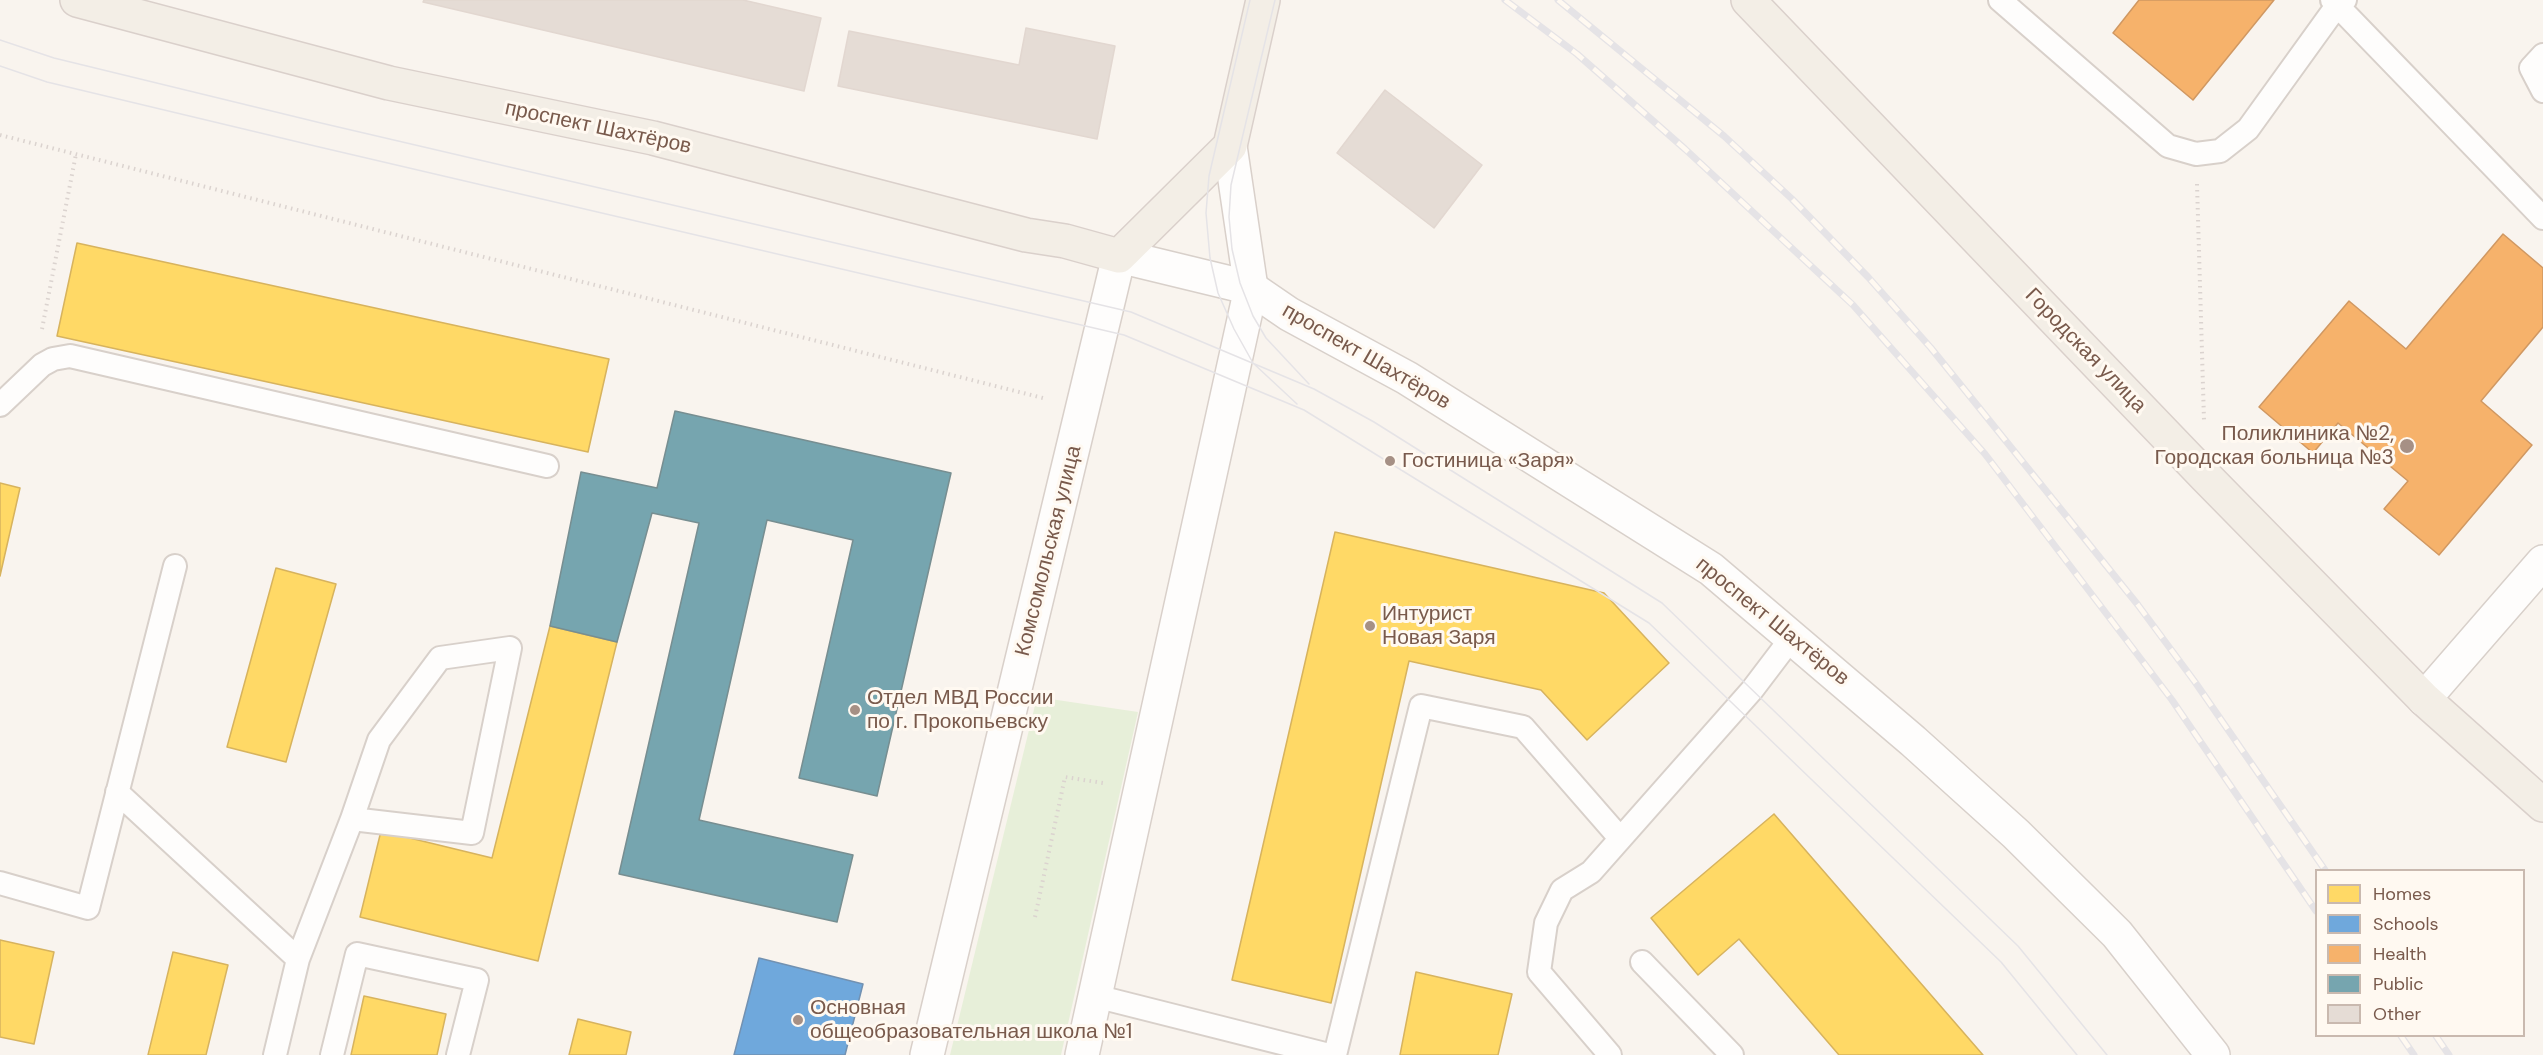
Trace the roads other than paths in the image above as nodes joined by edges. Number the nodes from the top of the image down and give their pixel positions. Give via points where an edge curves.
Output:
1 (77, 0) edge
2 (1263, 0) edge
3 (1748, 0) edge
4 (2000, 0) edge
5 (2338, 2) edge
6 (2543, 55) edge
7 (2543, 91) edge
8 (1230, 146) junction
9 (2543, 218) edge
10 (1119, 256) junction
11 (1251, 288) junction
12 (0, 405) edge
13 (547, 466) dead end
14 (2543, 562) edge
15 (176, 566) dead end
16 (1793, 636) junction
17 (2424, 699) junction
18 (117, 792) junction
19 (2543, 805) edge
20 (352, 819) junction
21 (1619, 837) junction
22 (0, 883) edge
23 (298, 959) junction
24 (1642, 962) dead end
25 (1095, 996) junction
26 (275, 1055) edge
27 (332, 1055) edge
28 (458, 1055) edge
29 (927, 1055) edge
30 (1082, 1055) edge
31 (1329, 1055) edge
32 (1335, 1055) edge
33 (1610, 1055) edge
34 (1732, 1055) edge
35 (2213, 1055) edge

1 - 10 main road, проспект Шахтёров via 389,83 653,138
2 - 8 main road
3 - 17 main road, Городская улица
4 - 5 lane via 2168,146 2196,154 2220,151 2248,129
5 - 9 lane
6 - 7 lane via 2531,68
8 - 10 main road
8 - 11 main road
10 - 11 main road
10 - 29 main road, Комсомольская улица
11 - 16 main road, проспект Шахтёров via 1289,314 1407,378 1712,568
11 - 25 main road
12 - 13 lane via 34,371 53,359 70,356
14 - 17 main road
15 - 18 lane
16 - 21 lane via 1752,690
16 - 35 main road, проспект Шахтёров via 2016,834 2117,934
17 - 19 main road, Городская улица
18 - 22 lane via 88,908
18 - 23 lane
20 - 20 lane via 471,833 510,648 440,658 379,740
20 - 23 lane
21 - 32 lane via 1523,727 1421,706
21 - 33 lane via 1591,872 1562,890 1546,923 1539,972
23 - 26 lane
24 - 34 lane
25 - 30 main road
25 - 31 lane
27 - 28 lane via 357,954 477,980

